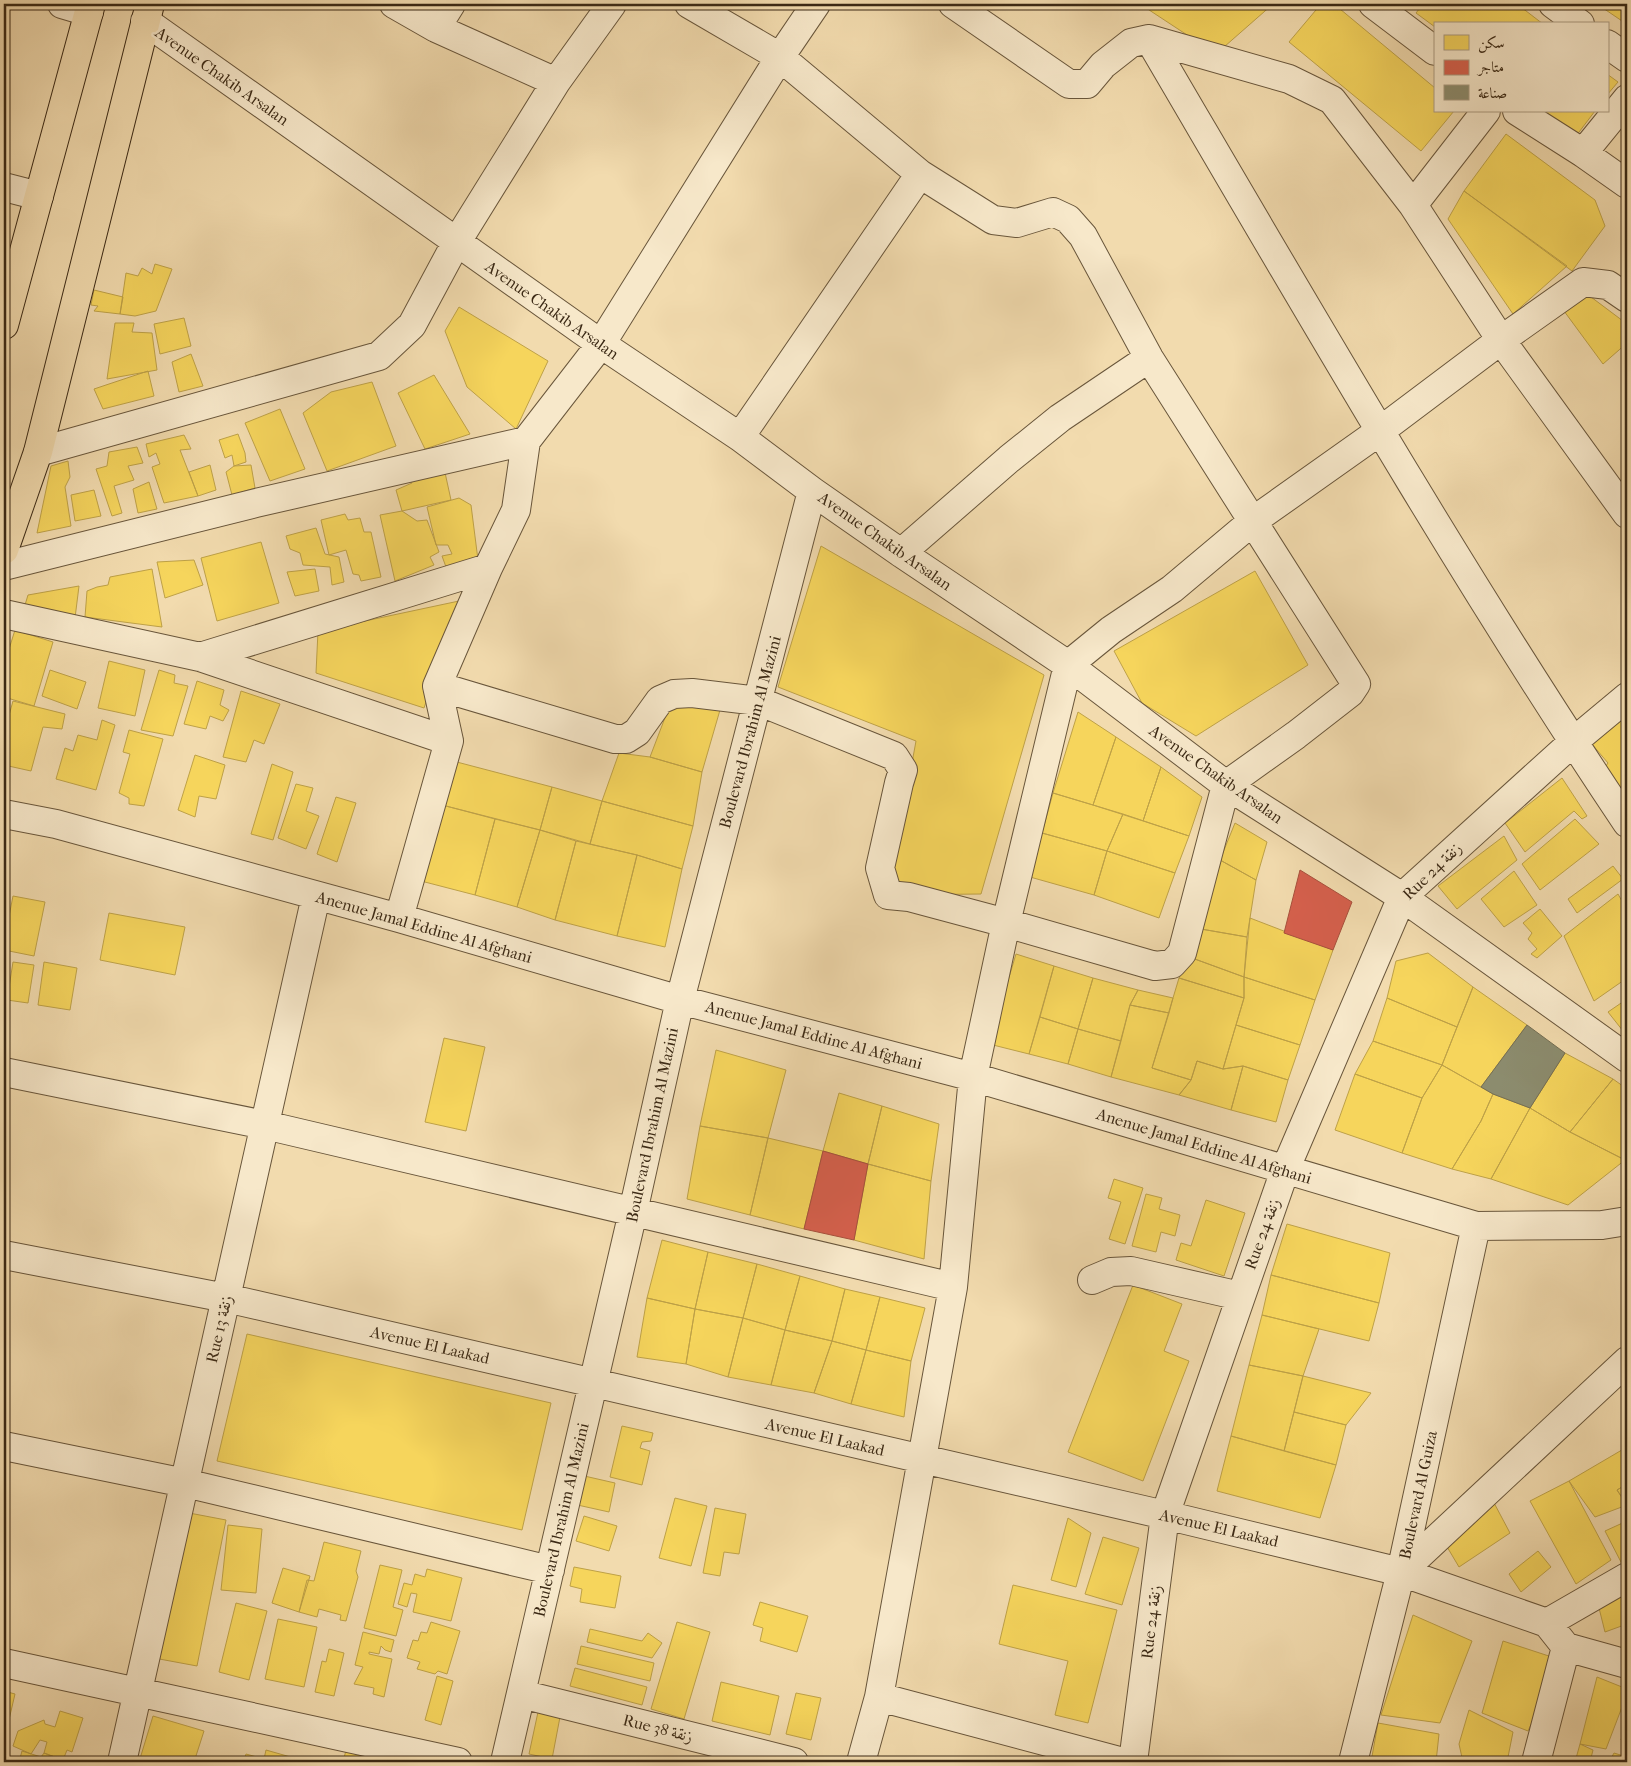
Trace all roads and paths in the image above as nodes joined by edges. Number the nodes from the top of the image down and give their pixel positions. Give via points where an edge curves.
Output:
1 (62, 4) edge
2 (394, 4) edge
3 (450, 4) edge
4 (612, 4) edge
5 (689, 4) edge
6 (816, 4) edge
7 (953, 4) edge
8 (1373, 4) edge
9 (1553, 4) edge
10 (90, 8) edge
11 (1400, 12) edge
12 (147, 13) edge
13 (1577, 22) edge
14 (436, 28) junction
15 (1149, 39) junction
16 (1608, 45) edge
17 (1434, 50) edge
18 (780, 57) junction
19 (1627, 58) edge
20 (556, 82) junction
21 (1627, 100) edge
22 (1485, 112) edge
23 (1519, 112) edge
24 (1583, 153) junction
25 (920, 174) junction
26 (1627, 184) edge
27 (4, 186) edge
28 (39, 196) junction
29 (1413, 205) junction
30 (456, 243) junction
31 (1627, 298) edge
32 (4, 326) edge
33 (1501, 340) junction
34 (601, 344) junction
35 (1149, 358) junction
36 (1380, 431) junction
37 (740, 437) junction
38 (526, 441) junction
39 (38, 452) junction
40 (812, 491) junction
41 (1627, 514) edge
42 (1253, 520) junction
43 (4, 550) edge
44 (901, 553) junction
45 (4, 566) edge
46 (488, 568) junction
47 (4, 614) edge
48 (200, 657) junction
49 (1068, 665) junction
50 (437, 686) junction
51 (1627, 696) edge
52 (758, 701) junction
53 (449, 741) junction
54 (1573, 742) junction
55 (1226, 785) junction
56 (4, 814) edge
57 (1627, 823) edge
58 (316, 896) junction
59 (1402, 897) junction
60 (399, 918) junction
61 (1006, 923) junction
62 (680, 1000) junction
63 (1627, 1058) edge
64 (4, 1072) edge
65 (973, 1077) junction
66 (265, 1125) junction
67 (1285, 1170) junction
68 (1627, 1200) edge
69 (633, 1212) junction
70 (1615, 1223) edge
71 (1476, 1226) junction
72 (4, 1255) edge
73 (1092, 1280) dead end
74 (953, 1287) junction
75 (1240, 1296) junction
76 (226, 1298) junction
77 (1627, 1361) edge
78 (593, 1383) junction
79 (4, 1446) edge
80 (921, 1459) junction
81 (185, 1484) junction
82 (1165, 1515) junction
83 (550, 1570) junction
84 (1401, 1572) junction
85 (1627, 1577) edge
86 (1547, 1623) junction
87 (1566, 1647) junction
88 (4, 1663) edge
89 (1627, 1664) edge
90 (138, 1692) junction
91 (521, 1694) junction
92 (879, 1697) junction
93 (122, 1762) edge
94 (458, 1762) edge
95 (505, 1762) edge
96 (794, 1762) edge
97 (861, 1762) edge
98 (1123, 1762) edge
99 (1133, 1762) edge
100 (1353, 1762) edge
101 (1536, 1762) edge

1 - 10 street
2 - 14 street
3 - 14 street
4 - 20 street
5 - 18 street
6 - 18 street
7 - 15 street via 1069,84 1087,84 1130,43
8 - 11 street
9 - 13 street
10 - 28 main road
11 - 17 street
12 - 30 street, Avenue Chakib Arsalan
12 - 39 main road
14 - 20 street
15 - 29 street via 1289,79 1332,100
15 - 36 street
16 - 19 street
18 - 25 street
18 - 34 street
20 - 30 street
21 - 24 street
22 - 29 street
23 - 24 street
24 - 26 street
25 - 35 street via 993,220 1017,223 1053,212 1068,219 1083,236
25 - 37 street
27 - 28 street
28 - 32 main road
29 - 33 street
30 - 34 street, Avenue Chakib Arsalan
30 - 39 street via 412,324 379,356
31 - 33 street via 1608,285 1583,282
33 - 36 street
33 - 41 street
34 - 37 street, Avenue Chakib Arsalan
34 - 38 street
35 - 42 street
35 - 44 street via 1060,418
36 - 42 street
36 - 54 street
37 - 40 street, Avenue Chakib Arsalan
38 - 45 street via 256,503
38 - 46 street via 516,510
39 - 43 main road
40 - 44 street, Avenue Chakib Arsalan
40 - 52 street, Boulevard Ibrahim Al Mazini
42 - 49 street via 1172,589 1111,630
42 - 55 street via 1356,684 1350,693 1304,729
44 - 49 street, Avenue Chakib Arsalan
46 - 48 street
46 - 50 street
47 - 48 street
48 - 53 street
49 - 55 street, Avenue Chakib Arsalan
49 - 61 street
50 - 52 street via 615,739 626,739 637,732 660,700 674,694
50 - 53 street
51 - 54 street, Rue 24 زنقة
52 - 61 street via 894,756 904,770 880,868 888,895 909,897
52 - 62 street, Boulevard Ibrahim Al Mazini
53 - 60 street
54 - 57 street
54 - 59 street, Rue 24 زنقة
55 - 59 street, Avenue Chakib Arsalan
55 - 61 street via 1182,954 1172,964 1155,966
56 - 58 street, Anenue Jamal Eddine Al Afghani via 56,824
58 - 60 street, Anenue Jamal Eddine Al Afghani
58 - 66 street, Rue 13 زنقة
59 - 63 street, Avenue Chakib Arsalan
59 - 67 street, Rue 24 زنقة
60 - 62 street, Anenue Jamal Eddine Al Afghani
61 - 65 street
62 - 65 street, Anenue Jamal Eddine Al Afghani
62 - 69 street, Boulevard Ibrahim Al Mazini
64 - 66 street
65 - 67 street, Anenue Jamal Eddine Al Afghani
65 - 74 street
66 - 69 street
66 - 76 street, Rue 13 زنقة
67 - 71 street, Anenue Jamal Eddine Al Afghani
67 - 75 street, Rue 24 زنقة
68 - 70 street
69 - 74 street
69 - 78 street, Boulevard Ibrahim Al Mazini
70 - 71 street, Anenue Jamal Eddine Al Afghani
71 - 84 street, Boulevard Al Guiza
72 - 76 street, Avenue El Laakad
73 - 75 street via 1111,1272 1131,1271
74 - 80 street
75 - 82 street, Rue 24 زنقة
76 - 78 street, Avenue El Laakad
76 - 81 street, Rue 13 زنقة
77 - 84 street
78 - 80 street, Avenue El Laakad
78 - 83 street, Boulevard Ibrahim Al Mazini
79 - 81 street
80 - 82 street, Avenue El Laakad
80 - 92 street
81 - 83 street
81 - 90 street, Rue 13 زنقة
82 - 84 street, Avenue El Laakad
82 - 99 street, Rue 24 زنقة
83 - 91 street, Boulevard Ibrahim Al Mazini
84 - 86 street, Avenue El Laakad
84 - 100 street, Boulevard Al Guiza
85 - 86 street
86 - 87 street
87 - 89 street
87 - 101 street
88 - 90 street
90 - 93 street, Rue 13 زنقة
90 - 94 street
91 - 95 street, Boulevard Ibrahim Al Mazini
91 - 96 street, Rue 38 زنقة
92 - 97 street
92 - 98 street

